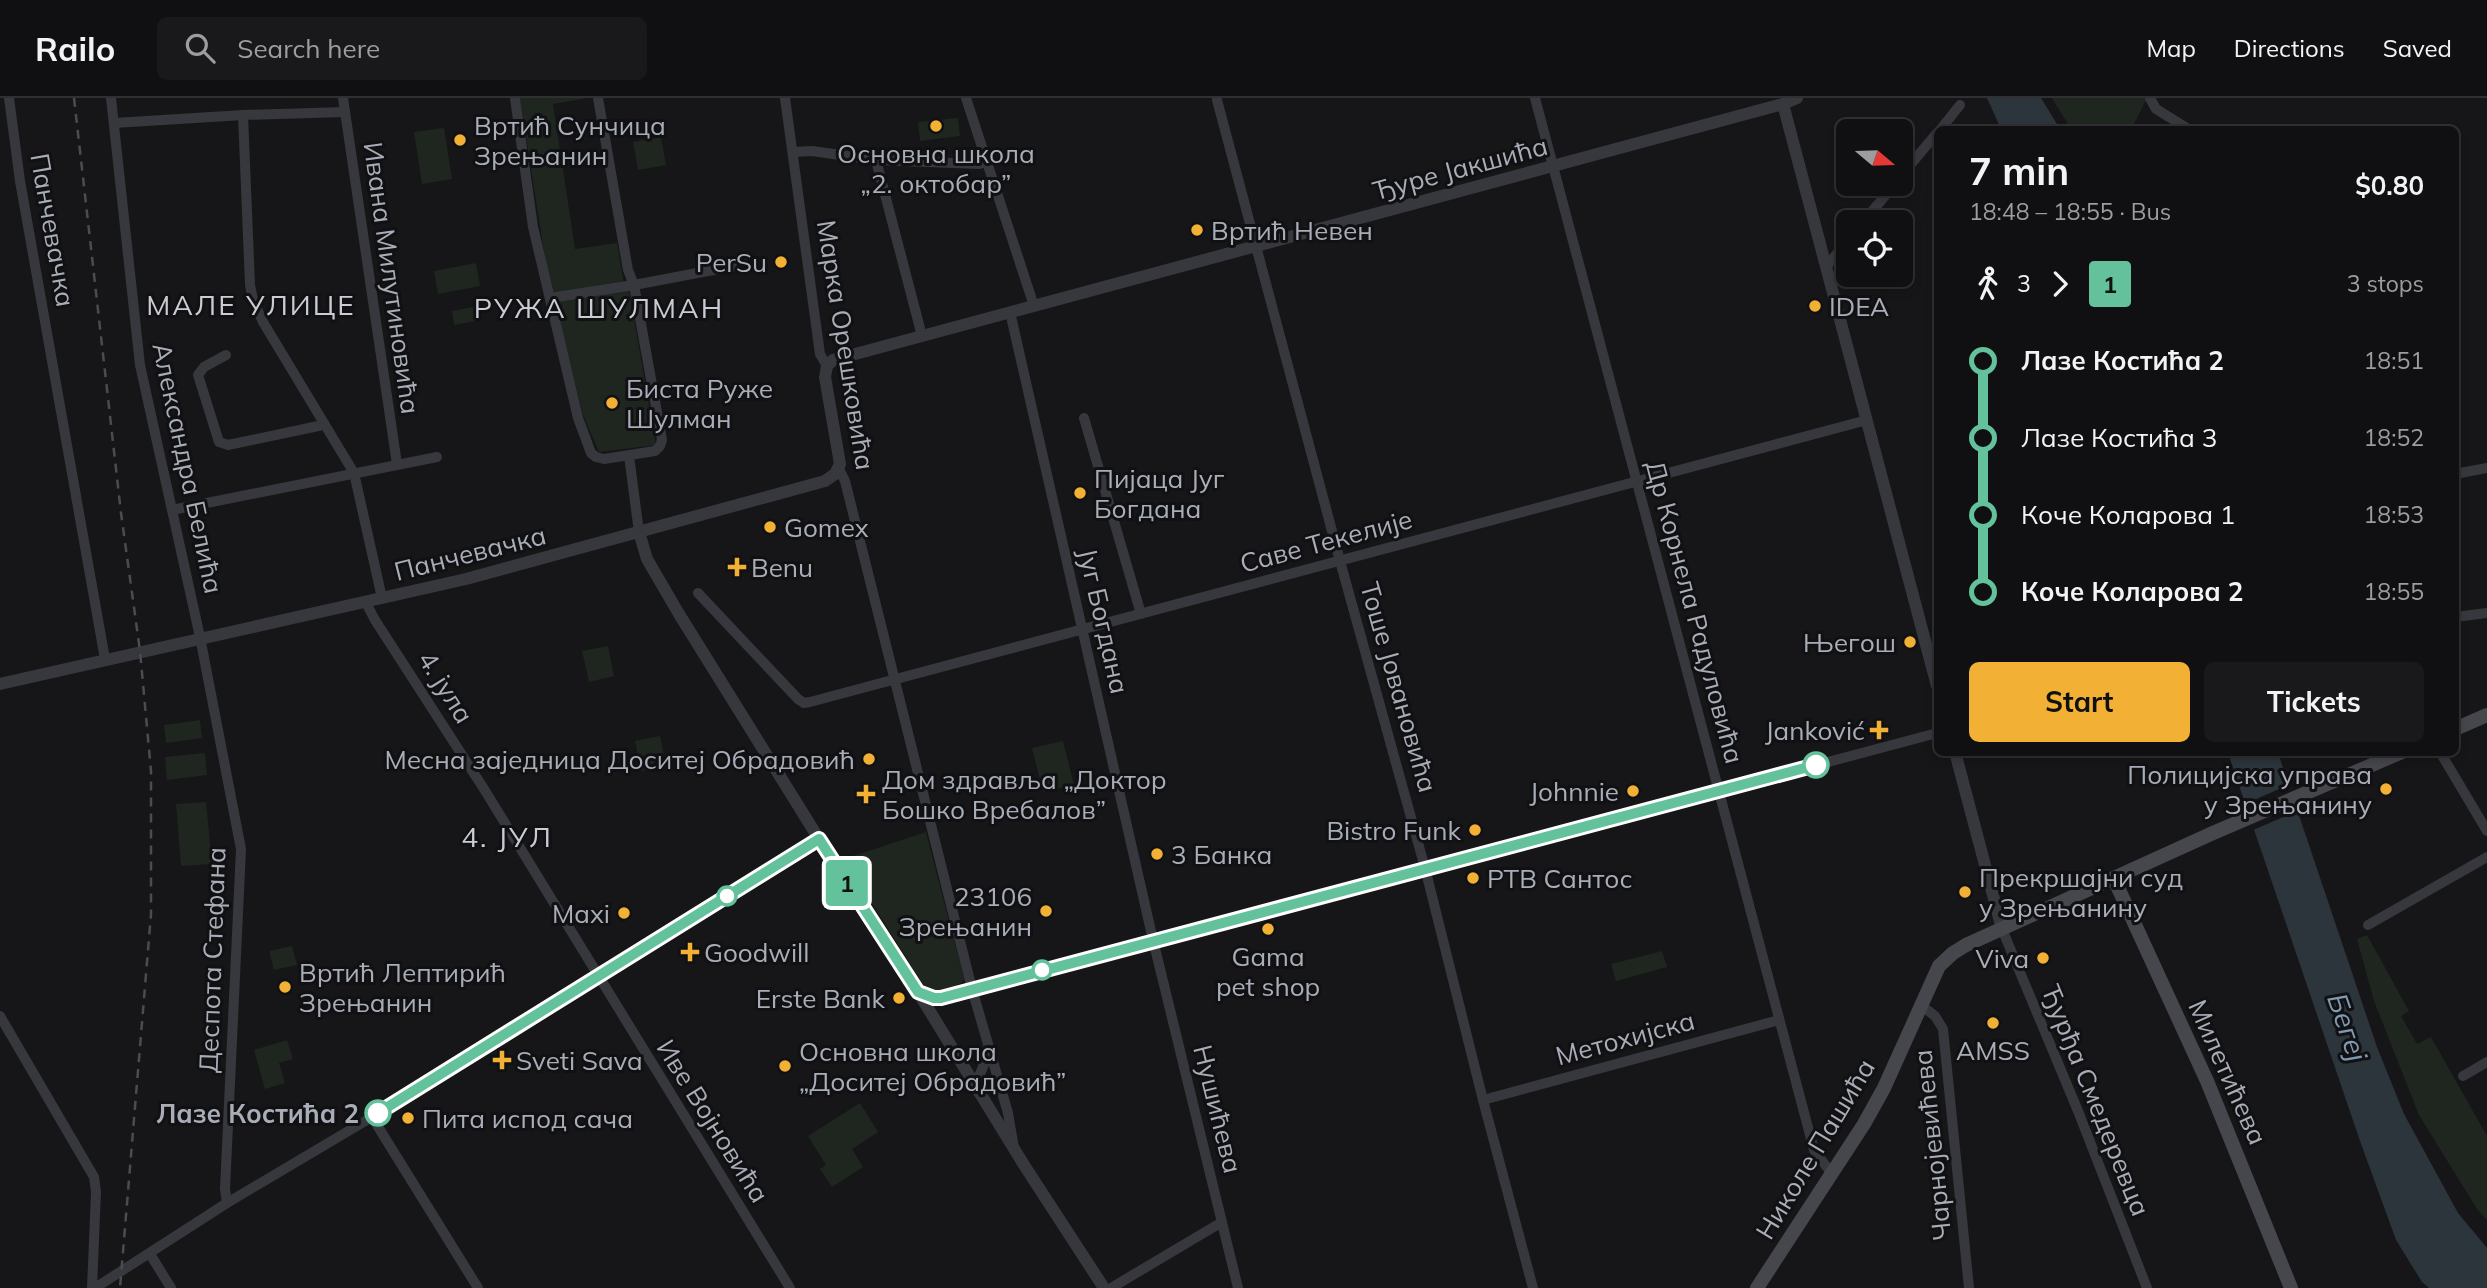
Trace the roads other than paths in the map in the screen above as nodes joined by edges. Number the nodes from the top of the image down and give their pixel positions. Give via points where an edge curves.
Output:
1 (9, 98) edge
2 (111, 98) edge
3 (343, 98) edge
4 (515, 98) edge
5 (598, 98) edge
6 (785, 98) edge
7 (966, 98) edge
8 (1535, 98) edge
9 (1797, 98) edge
10 (2150, 98) edge
11 (1217, 100) edge
12 (1782, 101) edge
13 (1961, 105) dead end
14 (345, 111) junction
15 (243, 114) junction
16 (114, 123) junction
17 (1943, 126) edge
18 (2184, 126) edge
19 (1934, 137) edge
20 (793, 152) junction
21 (876, 160) junction
22 (986, 162) junction
23 (1913, 162) edge
24 (1553, 167) junction
25 (1885, 196) edge
26 (1873, 210) edge
27 (1256, 247) junction
28 (1836, 255) edge
29 (745, 264) dead end
30 (1826, 267) junction
31 (634, 285) junction
32 (550, 298) junction
33 (1034, 306) junction
34 (1010, 312) junction
35 (922, 336) junction
36 (226, 355) dead end
37 (827, 366) junction
38 (1084, 418) dead end
39 (1867, 420) junction
40 (323, 425) junction
41 (629, 456) junction
42 (436, 457) dead end
43 (397, 464) junction
44 (2487, 468) edge
45 (839, 469) junction
46 (2459, 473) edge
47 (354, 474) junction
48 (1636, 482) junction
49 (172, 510) junction
50 (639, 532) junction
51 (1340, 561) junction
52 (698, 593) dead end
53 (382, 598) junction
54 (365, 601) junction
55 (2487, 613) edge
56 (1141, 614) junction
57 (2459, 616) edge
58 (1082, 630) junction
59 (200, 637) junction
60 (105, 659) junction
61 (1934, 675) edge
62 (895, 680) junction
63 (0, 684) edge
64 (2487, 715) edge
65 (2459, 727) edge
66 (1934, 734) edge
67 (1956, 756) edge
68 (2393, 756) edge
69 (2442, 756) edge
70 (1718, 791) junction
71 (2487, 831) edge
72 (819, 839) junction
73 (2487, 857) edge
74 (1425, 868) junction
75 (2113, 878) junction
76 (2368, 925) dead end
77 (2002, 929) junction
78 (1153, 940) junction
79 (598, 977) junction
80 (972, 989) junction
81 (918, 992) junction
82 (1922, 1006) junction
83 (0, 1016) edge
84 (1779, 1020) junction
85 (985, 1037) junction
86 (2487, 1062) edge
87 (2463, 1076) dead end
88 (975, 1086) junction
89 (1483, 1100) junction
90 (372, 1117) junction
91 (1015, 1151) junction
92 (1832, 1174) junction
93 (227, 1203) junction
94 (1222, 1222) junction
95 (150, 1254) junction
96 (93, 1288) edge
97 (171, 1288) edge
98 (478, 1288) edge
99 (790, 1288) edge
100 (1104, 1288) edge
101 (1111, 1288) edge
102 (1238, 1288) edge
103 (1533, 1288) edge
104 (1757, 1288) edge
105 (1969, 1288) edge
106 (2147, 1288) edge
107 (2291, 1288) edge

1 - 60 street, Панчевачка
2 - 16 street, Александра Белића
3 - 14 street, Ивана Милутиновића
4 - 32 street via 533,227
5 - 31 street
6 - 20 street, Марка Орешковића
7 - 22 street
8 - 24 street, Др Корнела Радуловића
9 - 12 street, Ђуре Јакшића
10 - 18 street via 2156,108
11 - 27 street, Тоше Јовановића
12 - 24 street, Ђуре Јакшића
12 - 30 street
13 - 17 street
14 - 15 street
14 - 43 street, Ивана Милутиновића
15 - 16 street
15 - 40 street via 253,300
16 - 49 street, Александра Белића via 140,365
19 - 23 street
20 - 21 street
20 - 37 street, Марка Орешковића via 820,354
21 - 22 street
21 - 35 street
22 - 33 street
24 - 27 street, Ђуре Јакшића
24 - 48 street, Др Корнела Радуловића
25 - 26 street
27 - 33 street, Ђуре Јакшића
27 - 51 street, Тоше Јовановића
28 - 30 street
29 - 31 street
30 - 39 street
31 - 32 street
31 - 41 street via 662,440 656,450
32 - 41 street via 578,418 591,453 604,459
33 - 34 street, Ђуре Јакшића
34 - 35 street, Ђуре Јакшића
34 - 58 street, Југ Богдана
35 - 37 street, Ђуре Јакшића via 833,360
36 - 40 street via 198,375 219,442 228,445
37 - 45 street, Марка Орешковића
38 - 56 street, Југ Богдана
39 - 48 street, Саве Текелије
39 - 61 street
40 - 47 street
41 - 50 street
42 - 43 street
43 - 47 street
44 - 46 street
45 - 50 street, Панчевачка via 825,481
45 - 62 street, Марка Орешковића
47 - 49 street
47 - 53 street
48 - 51 street, Саве Текелије
48 - 70 street, Др Корнела Радуловића
49 - 59 street, Александра Белића
50 - 53 street, Панчевачка
50 - 72 street via 647,559
51 - 56 street, Саве Текелије
51 - 74 street, Тоше Јовановића
52 - 62 street, Саве Текелије via 804,703
53 - 54 street, Панчевачка
54 - 59 street, Панчевачка
54 - 79 street, 4. јула
55 - 57 street
56 - 58 street, Саве Текелије
58 - 62 street, Саве Текелије
58 - 78 street, Југ Богдана
59 - 60 street, Панчевачка
59 - 93 street, Деспота Стефана via 241,849
60 - 63 street, Панчевачка
62 - 80 street, Марка Орешковића
64 - 65 main road
66 - 70 street
67 - 77 street
68 - 75 main road, Николе Пашића
69 - 71 street
70 - 74 street
70 - 84 street, Др Корнела Радуловића
72 - 79 street
72 - 81 street
73 - 76 street
74 - 78 street
74 - 89 street, Тоше Јовановића
75 - 77 main road, Николе Пашића
75 - 107 main road, Милетићева via 2207,1081
77 - 82 main road, Николе Пашића via 1946,959
77 - 106 street, Ђурђа Смедеревца
78 - 80 street
78 - 94 street, Нушићева
79 - 90 street
79 - 99 street, Иве Војновића
80 - 81 street via 941,998
80 - 85 street, Марка Орешковића
81 - 88 street
82 - 92 main road, Николе Пашића via 1884,1088
82 - 105 street, Чарнојевићева via 1943,1029
83 - 96 street via 94,1177
84 - 89 street, Метохијска
84 - 92 street, Др Корнела Радуловића via 1814,1150
85 - 88 street via 985,1062
85 - 91 street, Марка Орешковића
86 - 87 street
88 - 91 street
89 - 103 street, Тоше Јовановића
90 - 93 street
90 - 98 street
91 - 100 street
92 - 104 main road, Николе Пашића
93 - 95 street
94 - 101 street
94 - 102 street, Нушићева
95 - 96 street
95 - 97 street

